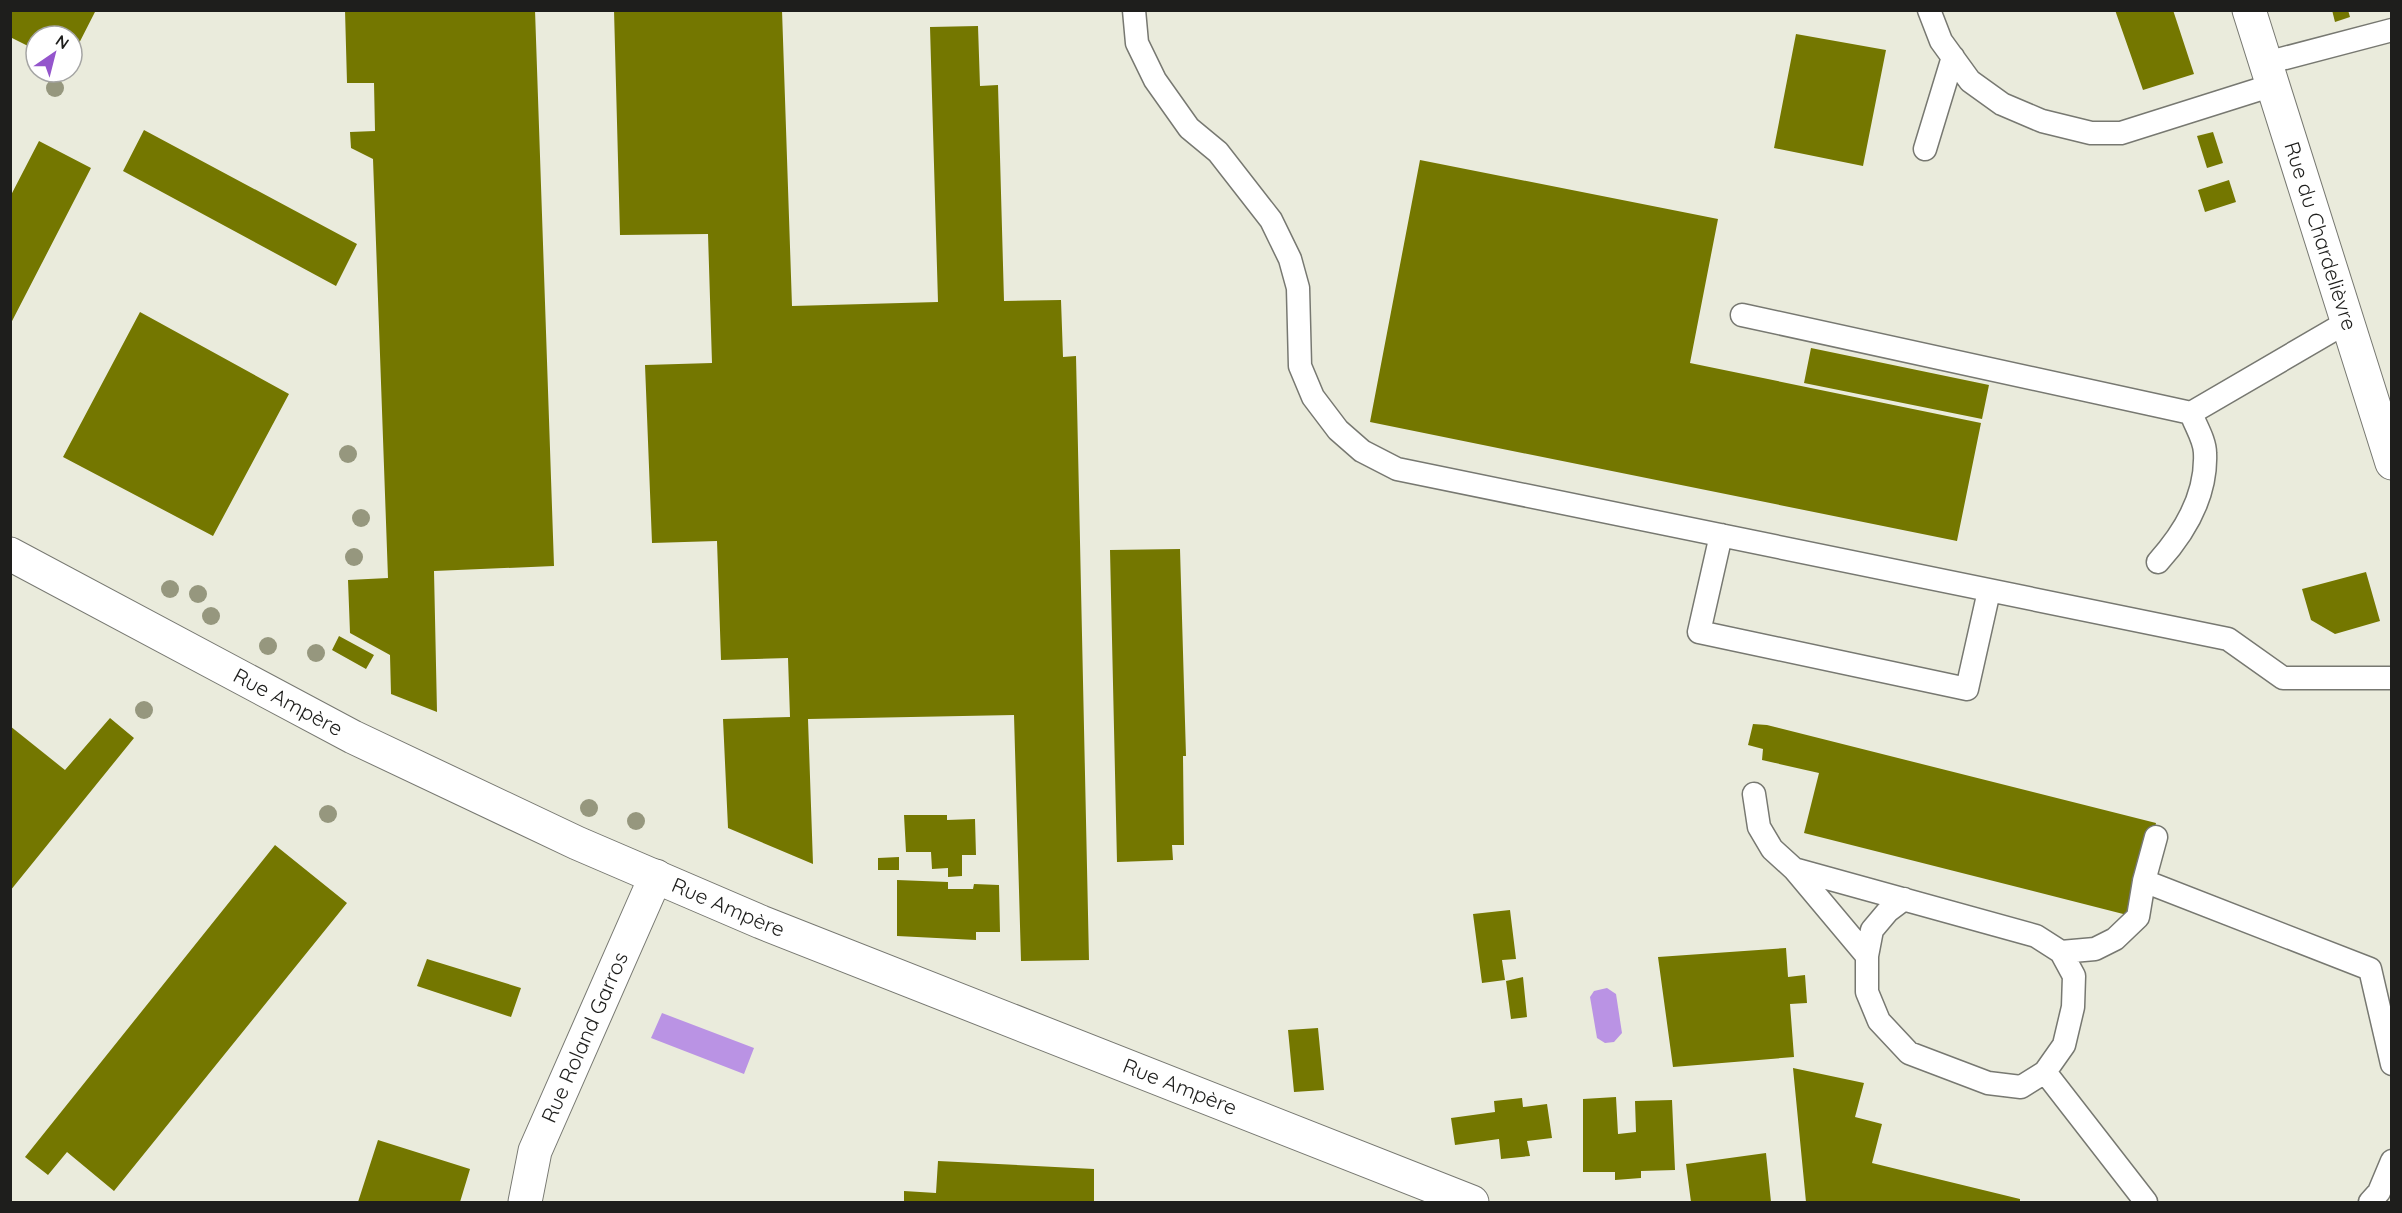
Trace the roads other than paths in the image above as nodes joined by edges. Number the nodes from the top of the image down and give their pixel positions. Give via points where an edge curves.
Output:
1 (1134, 10) edge
2 (1929, 10) edge
3 (2249, 10) edge
4 (2391, 30) edge
5 (1953, 57) junction
6 (2269, 74) junction
7 (1925, 149) dead end
8 (1742, 315) dead end
9 (2347, 322) junction
10 (2191, 413) junction
11 (2391, 463) edge
12 (1721, 535) junction
13 (10, 554) edge
14 (2158, 562) dead end
15 (1989, 591) junction
16 (2391, 678) edge
17 (1754, 794) dead end
18 (2156, 837) dead end
19 (1794, 869) junction
20 (656, 876) junction
21 (2144, 881) junction
22 (1904, 899) junction
23 (2061, 952) junction
24 (1867, 956) junction
25 (2391, 1064) edge
26 (2045, 1072) junction
27 (2391, 1161) edge
28 (525, 1203) edge
29 (1472, 1203) edge
30 (2146, 1203) edge
31 (2370, 1203) edge

1 - 12 lane via 1137,43 1155,80 1190,128 1218,152 1271,220 1290,259 1298,288 1300,366 1313,397 1338,430 1362,451 1397,469
2 - 5 lane via 1941,41
3 - 6 street, Rue du Chardelièvre
4 - 6 lane
5 - 6 lane via 1970,81 2002,104 2042,121 2091,133 2121,133
5 - 7 lane
6 - 9 street, Rue du Chardelièvre
8 - 10 lane
9 - 10 lane
9 - 11 street, Rue du Chardelièvre
10 - 14 lane via 2205,451 2200,493 2189,521
12 - 15 lane
12 - 15 lane via 1699,632 1967,689
13 - 20 street, Rue Ampère via 353,737
15 - 16 lane via 2228,639 2283,678
17 - 19 lane via 1759,828 1772,849
18 - 21 lane
19 - 22 lane
19 - 24 lane
20 - 28 street, Rue Roland Garros via 535,1151
20 - 29 street, Rue Ampère via 761,922
21 - 23 lane via 2138,917 2115,939 2095,949
21 - 25 lane via 2370,969
22 - 23 lane via 2036,936
22 - 24 lane via 1872,930
23 - 26 lane via 2074,976 2073,1007 2064,1045
24 - 26 lane via 1867,992 1879,1021 1909,1053 1988,1083 2021,1087
26 - 30 lane
27 - 31 lane via 2379,1192

